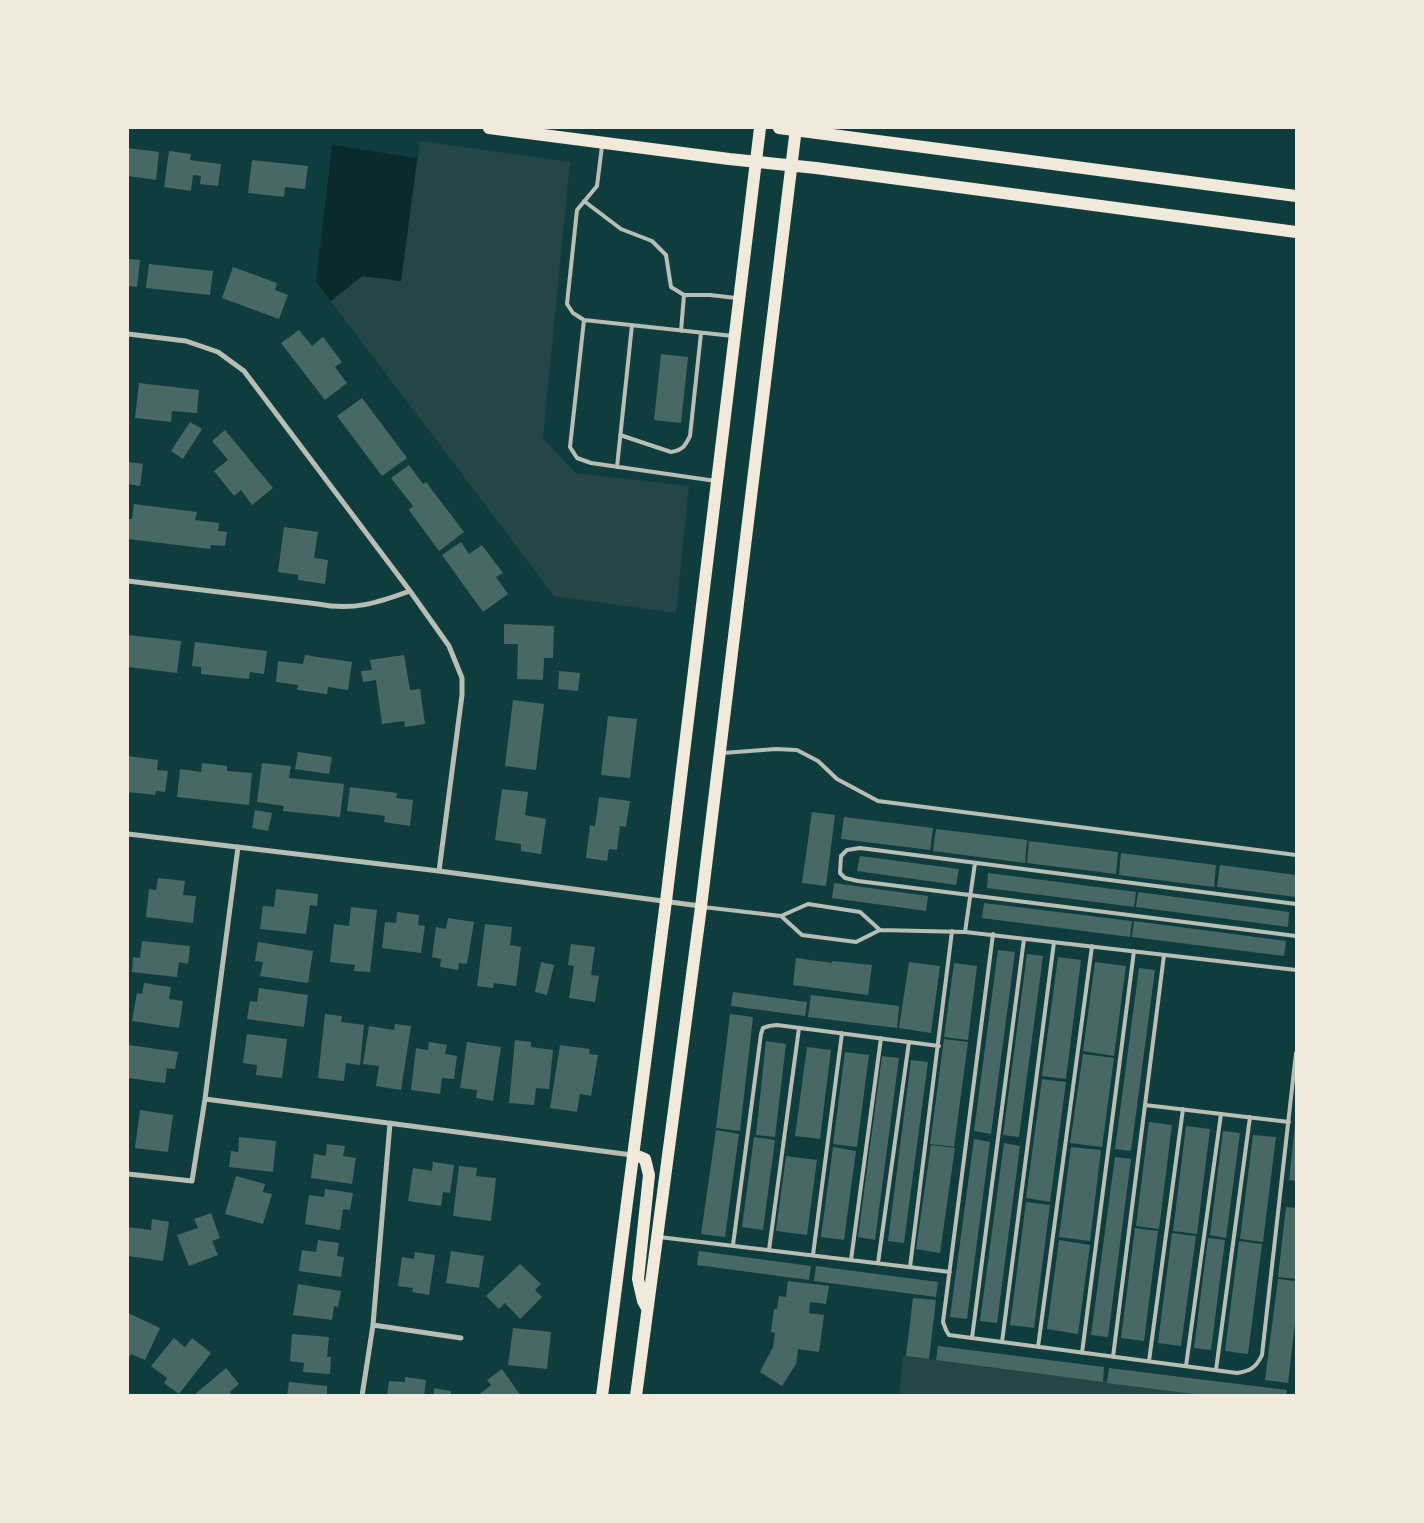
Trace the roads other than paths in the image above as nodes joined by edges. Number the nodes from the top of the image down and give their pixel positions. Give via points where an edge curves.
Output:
1 (488, 128) edge
2 (760, 128) edge
3 (779, 128) edge
4 (796, 129) edge
5 (602, 142) junction
6 (756, 162) junction
7 (791, 166) junction
8 (1296, 196) edge
9 (584, 200) junction
10 (1296, 232) edge
11 (684, 295) junction
12 (740, 299) junction
13 (584, 320) junction
14 (632, 325) junction
15 (681, 330) junction
16 (701, 333) junction
17 (128, 334) edge
18 (735, 337) junction
19 (620, 435) junction
20 (617, 467) junction
21 (718, 481) junction
22 (128, 581) edge
23 (410, 591) junction
24 (719, 753) junction
25 (128, 834) edge
26 (238, 847) junction
27 (1296, 855) edge
28 (975, 863) junction
29 (439, 871) junction
30 (970, 895) junction
31 (666, 901) junction
32 (1296, 904) edge
33 (701, 906) junction
34 (782, 916) junction
35 (880, 930) junction
36 (952, 931) junction
37 (964, 932) junction
38 (993, 934) junction
39 (1296, 936) edge
40 (1024, 939) junction
41 (1054, 942) junction
42 (1092, 946) junction
43 (1134, 952) junction
44 (1164, 955) junction
45 (1296, 970) edge
46 (800, 1028) junction
47 (842, 1033) junction
48 (881, 1038) junction
49 (909, 1042) junction
50 (939, 1046) junction
51 (1296, 1053) edge
52 (204, 1099) junction
53 (1145, 1104) junction
54 (1182, 1109) junction
55 (1221, 1114) junction
56 (1250, 1118) junction
57 (1289, 1122) junction
58 (390, 1123) junction
59 (634, 1155) junction
60 (128, 1174) edge
61 (658, 1236) junction
62 (733, 1245) junction
63 (769, 1250) junction
64 (813, 1255) junction
65 (851, 1260) junction
66 (878, 1263) junction
67 (910, 1267) junction
68 (950, 1272) junction
69 (648, 1308) junction
70 (373, 1325) junction
71 (461, 1338) dead end
72 (972, 1338) junction
73 (1002, 1342) junction
74 (1038, 1347) junction
75 (1082, 1353) junction
76 (1113, 1357) junction
77 (1149, 1361) junction
78 (1186, 1366) junction
79 (1216, 1370) junction
80 (362, 1396) edge
81 (602, 1396) edge
82 (636, 1396) edge

1 - 5 main road
2 - 6 main road
3 - 4 main road
4 - 7 main road
4 - 8 main road
5 - 6 main road
5 - 9 lane via 597,186
6 - 7 main road
6 - 12 main road
7 - 10 main road
7 - 24 main road
9 - 11 lane via 621,229 652,241 666,255 671,287
9 - 13 lane via 577,210 567,304
11 - 12 lane
11 - 15 lane
12 - 18 main road
13 - 14 lane
13 - 20 lane via 570,447 578,458
14 - 15 lane
14 - 19 lane
15 - 16 lane
16 - 18 lane
16 - 19 lane via 690,436 685,446 671,452
17 - 23 street via 186,341 218,352 244,372
18 - 21 main road
19 - 20 lane
20 - 21 lane
21 - 31 main road
22 - 23 street via 337,607 381,602
23 - 29 street via 449,646 462,678
24 - 27 lane via 776,748 797,750 818,761 837,779 878,801
24 - 33 main road
25 - 26 street
26 - 29 street
26 - 52 street
28 - 30 lane
28 - 30 lane via 860,848 847,850 841,856 840,873 845,878
28 - 32 lane
29 - 31 street
30 - 37 lane
30 - 39 lane
31 - 33 street
31 - 59 main road
33 - 34 lane
33 - 61 main road
34 - 35 lane via 808,904 860,912
34 - 35 lane via 802,935 856,942
35 - 36 lane
36 - 37 lane
36 - 50 lane
37 - 38 lane
38 - 40 lane
38 - 68 lane
40 - 41 lane
40 - 72 lane
41 - 42 lane
41 - 73 lane
42 - 43 lane
42 - 74 lane
43 - 44 lane
43 - 75 lane
44 - 45 lane
44 - 53 lane
46 - 47 lane
46 - 62 lane via 769,1026 763,1028 761,1034
46 - 63 lane
47 - 48 lane
47 - 64 lane
48 - 49 lane
48 - 65 lane
49 - 50 lane
49 - 66 lane
50 - 67 lane
51 - 57 lane
52 - 58 street
52 - 60 street via 192,1181
53 - 54 lane
53 - 76 lane
54 - 55 lane
54 - 77 lane
55 - 56 lane
55 - 78 lane
56 - 57 lane
56 - 79 lane
57 - 79 lane via 1262,1355 1250,1371
58 - 59 street
58 - 70 street
59 - 69 main road via 645,1159 649,1175 638,1279
59 - 81 main road
61 - 62 lane
61 - 69 main road
62 - 63 lane
63 - 64 lane
64 - 65 lane
65 - 66 lane
66 - 67 lane
67 - 68 lane
68 - 72 lane via 943,1322 949,1335
69 - 82 main road
70 - 71 street
70 - 80 street
72 - 73 lane
73 - 74 lane
74 - 75 lane
75 - 76 lane
76 - 77 lane
77 - 78 lane
78 - 79 lane

